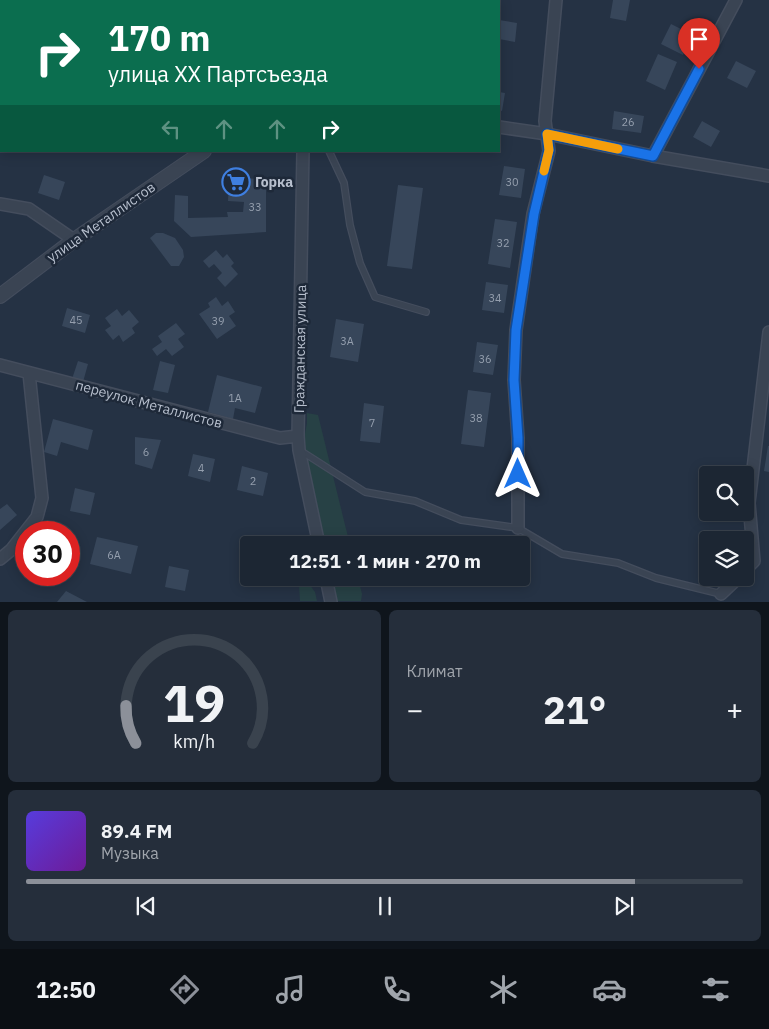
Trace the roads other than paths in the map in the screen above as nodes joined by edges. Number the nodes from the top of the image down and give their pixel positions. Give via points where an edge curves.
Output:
1 (556, 0) edge
2 (736, 0) edge
3 (500, 127) edge
4 (547, 134) junction
5 (203, 152) edge
6 (304, 152) edge
7 (329, 152) edge
8 (653, 156) junction
9 (769, 176) edge
10 (0, 204) edge
11 (74, 240) junction
12 (0, 296) edge
13 (426, 312) dead end
14 (769, 332) edge
15 (0, 366) edge
16 (30, 373) junction
17 (298, 436) junction
18 (299, 450) junction
19 (518, 528) junction
20 (751, 531) edge
21 (317, 536) edge
22 (0, 559) edge
23 (328, 586) edge
24 (730, 586) edge
25 (721, 594) joint
26 (331, 602) edge

1 - 4 street
2 - 8 street
3 - 4 street
4 - 8 street
4 - 19 street via 549,150 534,214 516,330 514,380
5 - 11 street, улица Металлистов
6 - 17 street, Гражданская улица
7 - 13 lane via 344,183 360,263 375,297
8 - 9 street
10 - 11 street via 29,208
11 - 12 street, улица Металлистов
14 - 20 street via 749,503
15 - 16 street, переулок Металлистов
16 - 17 street, переулок Металлистов via 280,438
16 - 22 street via 42,498 37,517
17 - 18 street, Гражданская улица
18 - 19 lane via 364,492 415,501 461,520
18 - 21 street, Гражданская улица
19 - 25 lane via 562,554 618,563 656,578
23 - 26 street
24 - 25 street

